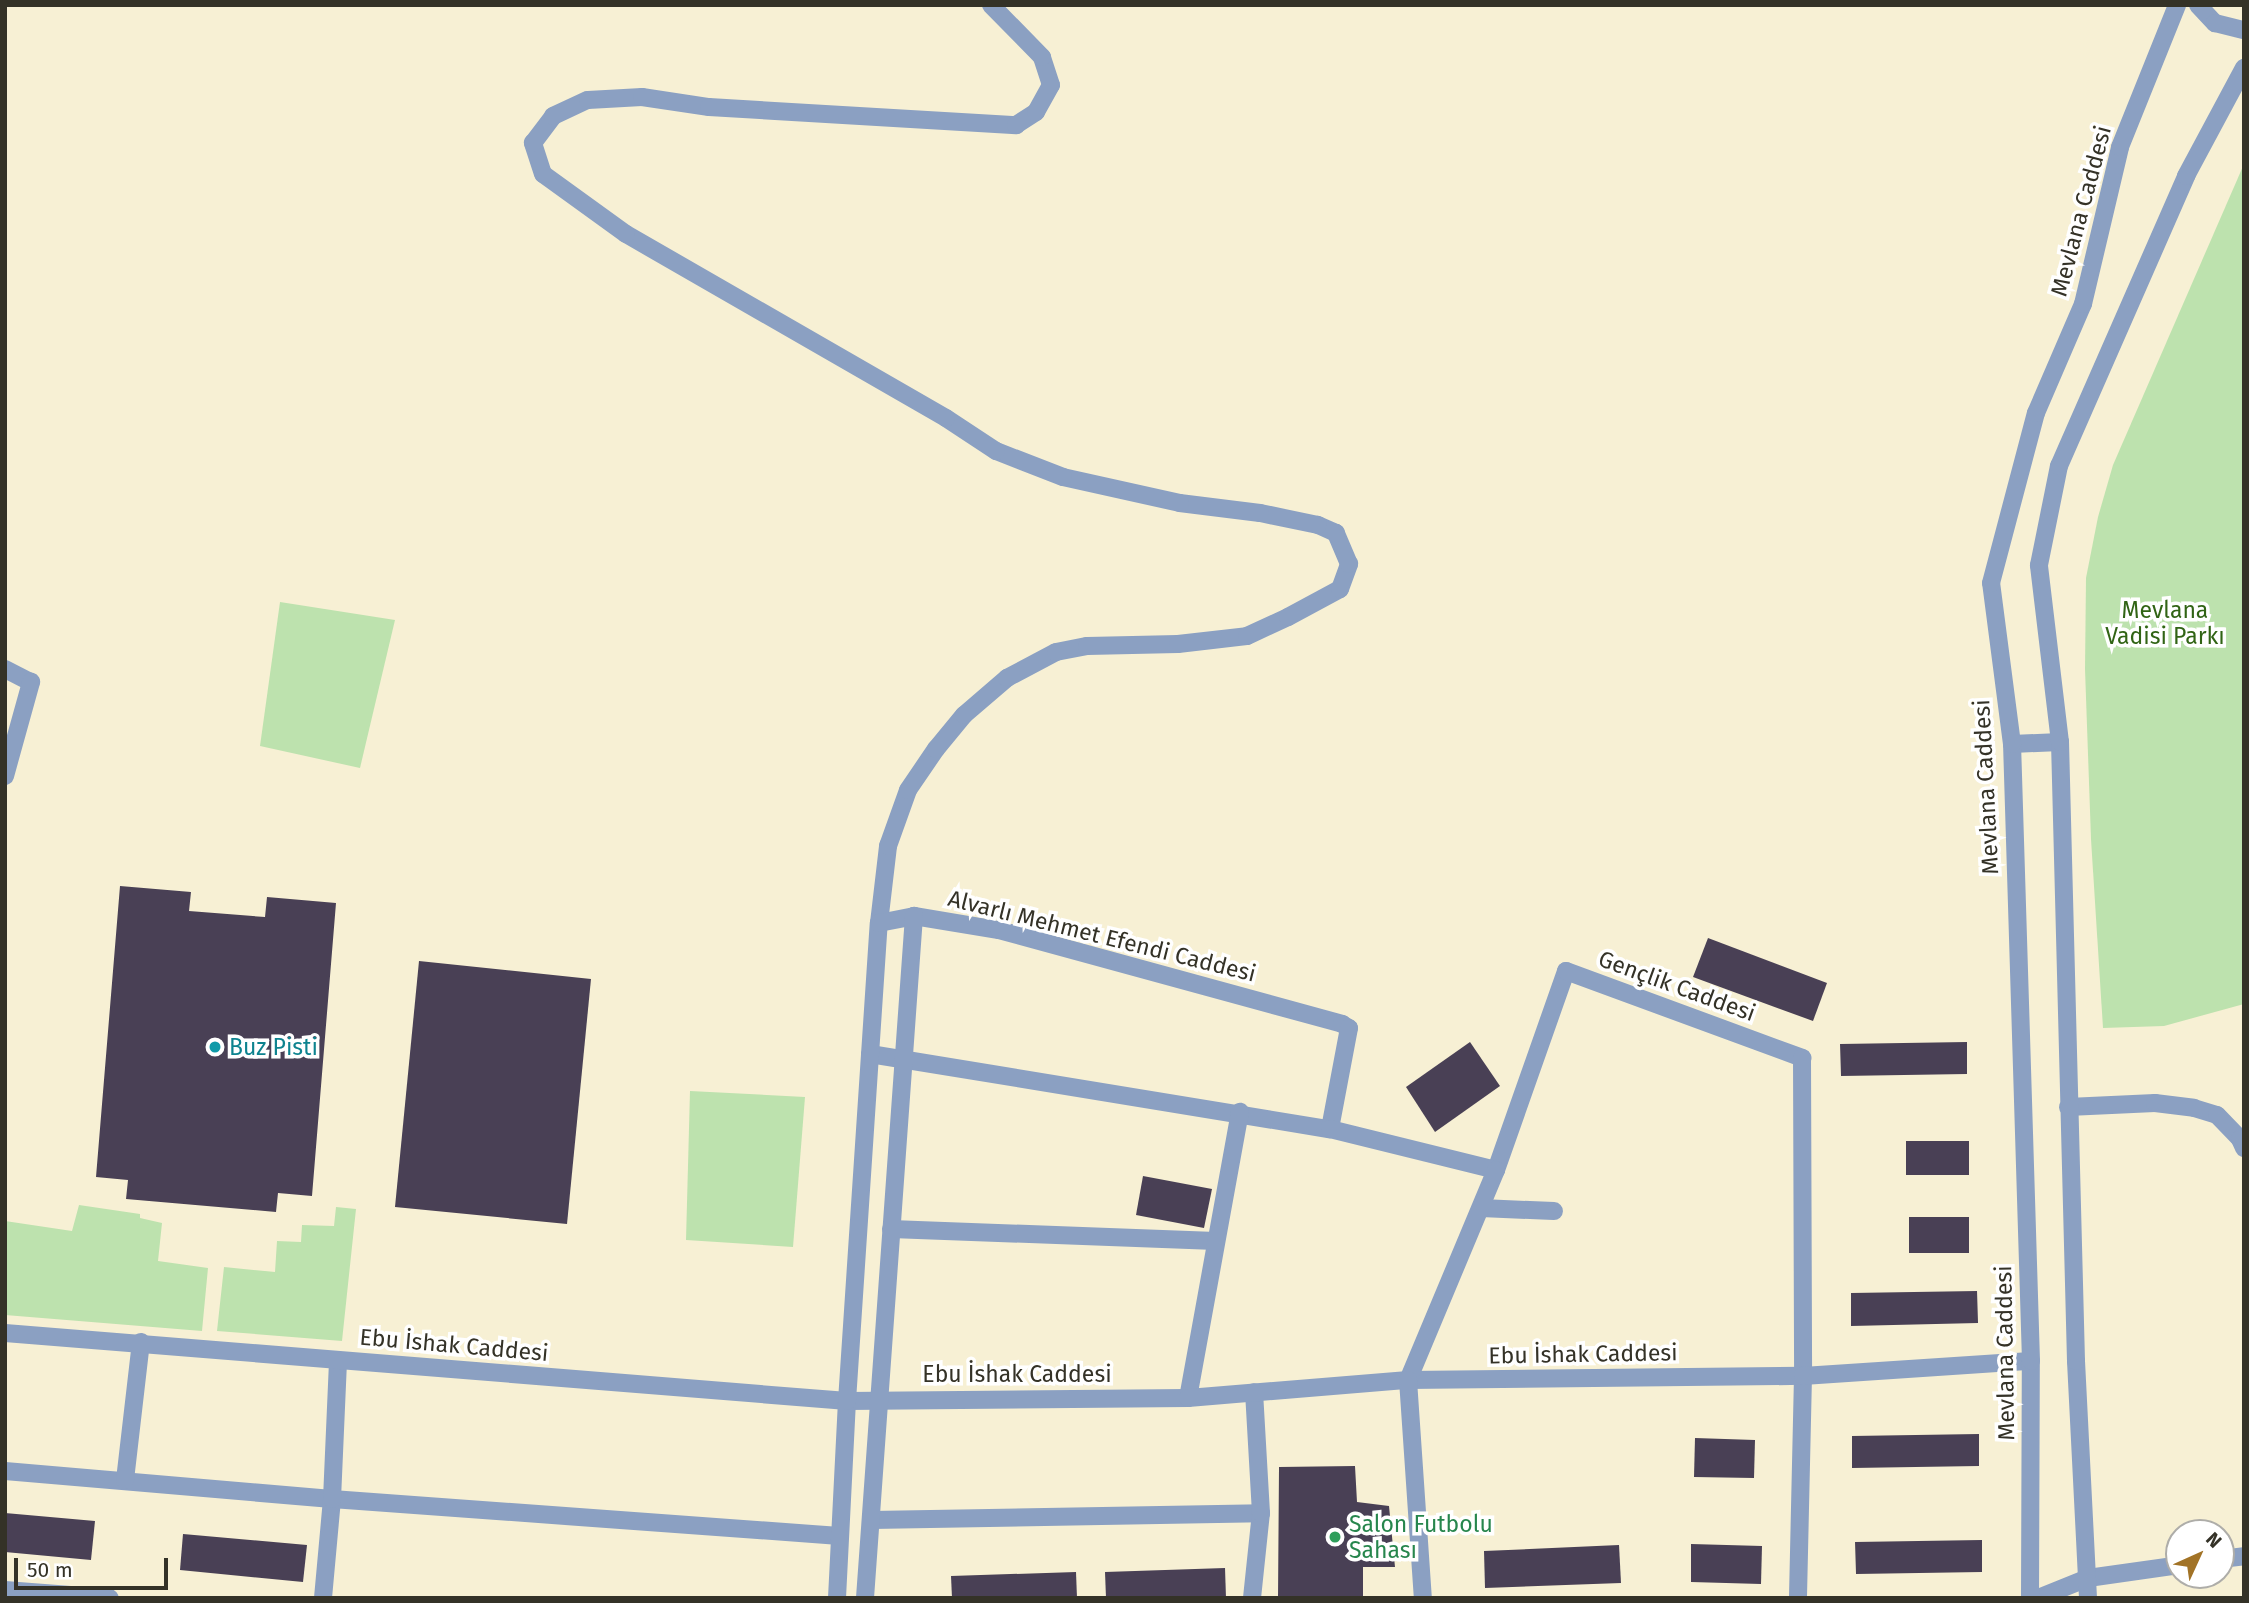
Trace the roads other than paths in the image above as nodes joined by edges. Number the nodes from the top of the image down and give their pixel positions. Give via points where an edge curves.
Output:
1 (991, 5) edge
2 (2177, 5) edge
3 (2198, 5) edge
4 (2244, 30) edge
5 (2244, 68) edge
6 (5, 670) edge
7 (2060, 741) junction
8 (2012, 744) junction
9 (5, 776) edge
10 (914, 916) junction
11 (879, 923) junction
12 (870, 1054) junction
13 (902, 1057) junction
14 (2068, 1107) junction
15 (1240, 1112) junction
16 (1330, 1129) junction
17 (2244, 1148) edge
18 (1496, 1170) junction
19 (1481, 1208) junction
20 (1555, 1211) dead end
21 (891, 1229) junction
22 (1216, 1241) junction
23 (5, 1333) edge
24 (141, 1342) junction
25 (338, 1360) junction
26 (2031, 1361) junction
27 (1803, 1376) junction
28 (1408, 1380) junction
29 (1254, 1392) junction
30 (1188, 1398) junction
31 (881, 1399) junction
32 (847, 1401) junction
33 (5, 1471) edge
34 (125, 1480) junction
35 (332, 1499) junction
36 (1261, 1513) junction
37 (872, 1520) junction
38 (840, 1536) junction
39 (2165, 1567) edge
40 (2088, 1578) junction
41 (5, 1590) edge
42 (82, 1597) edge
43 (110, 1598) edge
44 (323, 1598) edge
45 (837, 1598) edge
46 (865, 1598) edge
47 (1252, 1598) edge
48 (1423, 1598) edge
49 (1798, 1598) edge
50 (2030, 1598) edge
51 (2038, 1598) edge
52 (2088, 1598) edge

1 - 11 street via 1042,57 1051,85 1036,111 1016,125 709,107 642,97 588,100 553,116 533,143 543,174 626,234 996,451 1063,477 1180,503 1260,513 1336,533 1349,564 1340,589 1247,636 1178,644 1087,646 1056,652 1007,678 950,732 908,790 888,846
2 - 8 street, Mevlana Caddesi via 2120,147 2083,304 2036,413 1991,583
3 - 4 street via 2215,23
5 - 7 street via 2186,176 2059,467 2039,565
6 - 9 street via 31,682
7 - 8 street
7 - 14 street
8 - 26 street, Mevlana Caddesi
10 - 11 street
10 - 13 street, Alvarlı Mehmet Efendi Caddesi
10 - 16 street, Alvarlı Mehmet Efendi Caddesi via 999,930 1342,1024 1349,1028
11 - 12 street
12 - 13 street
12 - 32 street
13 - 15 street
13 - 21 street, Alvarlı Mehmet Efendi Caddesi
14 - 17 street via 2155,1102 2194,1108 2217,1115
14 - 40 street
15 - 16 street
15 - 22 street
16 - 18 street
18 - 19 street, Gençlik Caddesi
18 - 27 street, Gençlik Caddesi via 1566,971 1802,1058
19 - 20 street
19 - 28 street, Gençlik Caddesi
21 - 22 street
21 - 31 street, Alvarlı Mehmet Efendi Caddesi
22 - 30 street
23 - 24 street, Ebu İshak Caddesi
24 - 25 street, Ebu İshak Caddesi
24 - 34 street
25 - 32 street, Ebu İshak Caddesi
25 - 35 street
26 - 27 street, Ebu İshak Caddesi
26 - 50 street, Mevlana Caddesi
27 - 28 street, Ebu İshak Caddesi
27 - 49 street, Gençlik Caddesi
28 - 29 street, Ebu İshak Caddesi
28 - 48 street, Gençlik Caddesi
29 - 30 street, Ebu İshak Caddesi
29 - 36 street
30 - 31 street, Ebu İshak Caddesi
31 - 32 street, Ebu İshak Caddesi
31 - 37 street, Alvarlı Mehmet Efendi Caddesi
32 - 38 street
33 - 34 street
34 - 35 street
35 - 38 street
35 - 44 street
36 - 37 street
36 - 47 street
37 - 46 street, Alvarlı Mehmet Efendi Caddesi
38 - 45 street
39 - 40 street
40 - 51 street
40 - 52 street
41 - 42 street
42 - 43 street

